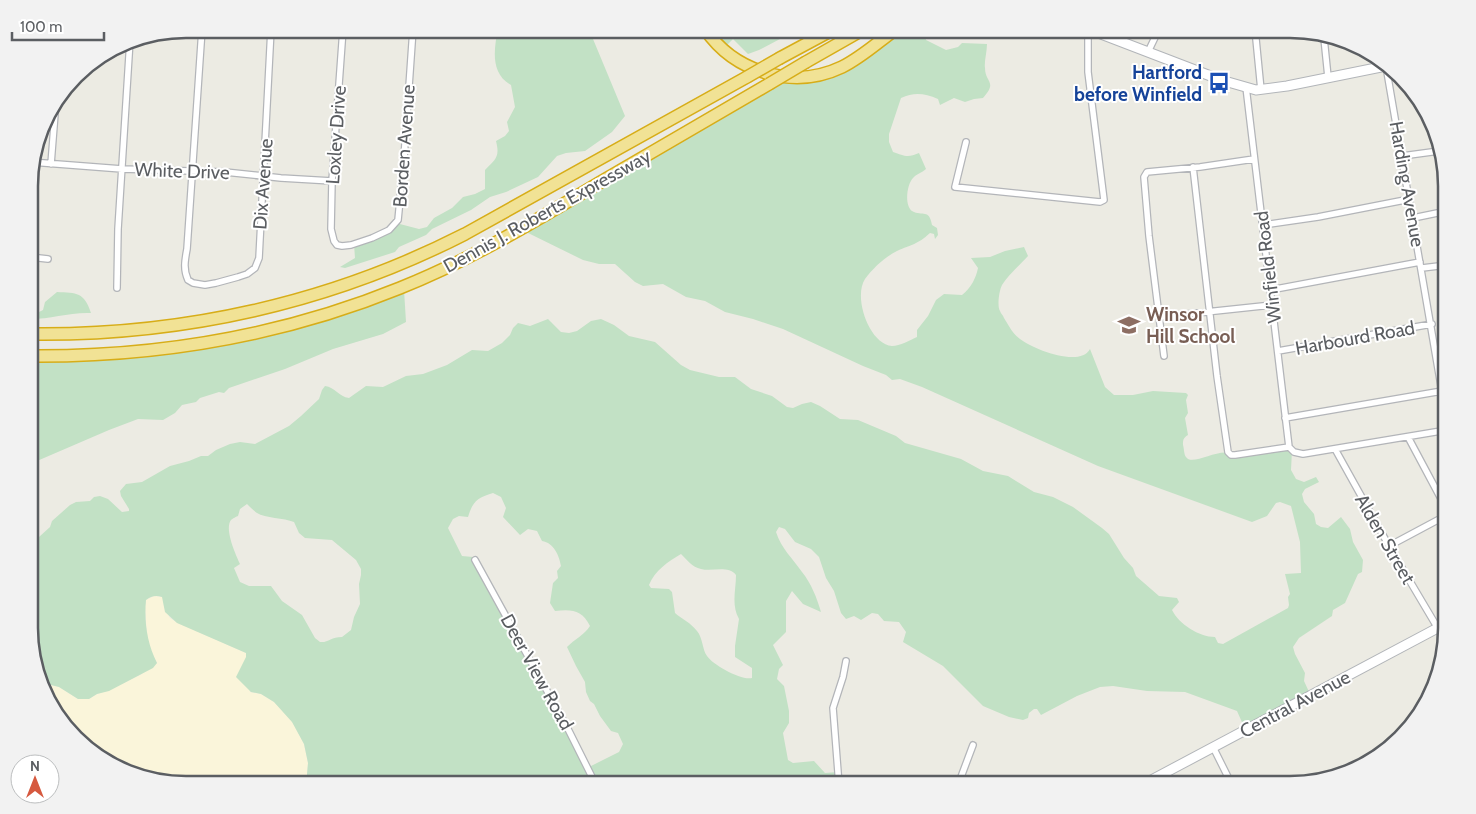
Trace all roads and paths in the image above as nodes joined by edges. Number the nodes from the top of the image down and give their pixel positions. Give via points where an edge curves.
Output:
1 (201, 38) edge
2 (271, 38) edge
3 (342, 38) edge
4 (412, 38) edge
5 (713, 38) edge
6 (817, 38) edge
7 (848, 38) edge
8 (884, 38) edge
9 (1088, 38) edge
10 (1111, 38) edge
11 (1155, 38) edge
12 (1256, 38) edge
13 (1324, 42) edge
14 (129, 49) edge
15 (1148, 52) junction
16 (1380, 67) edge
17 (1387, 74) edge
18 (1328, 78) junction
19 (1246, 88) junction
20 (1261, 90) junction
21 (55, 116) edge
22 (966, 142) dead end
23 (1435, 152) edge
24 (1402, 156) junction
25 (1254, 159) junction
26 (40, 163) edge
27 (51, 164) junction
28 (1193, 167) junction
29 (122, 169) junction
30 (193, 172) junction
31 (262, 176) junction
32 (332, 181) junction
33 (1410, 199) junction
34 (1438, 213) edge
35 (1413, 218) junction
36 (1263, 225) junction
37 (334, 240) joint
38 (38, 258) edge
39 (48, 259) dead end
40 (1421, 265) junction
41 (1438, 265) edge
42 (117, 288) dead end
43 (1270, 290) junction
44 (1272, 304) junction
45 (1210, 312) junction
46 (1160, 317) junction
47 (1432, 324) junction
48 (38, 334) edge
49 (1278, 351) junction
50 (38, 356) edge
51 (1164, 356) dead end
52 (1438, 364) edge
53 (1438, 392) edge
54 (1285, 418) junction
55 (1438, 432) edge
56 (1408, 437) junction
57 (1288, 446) junction
58 (1335, 449) junction
59 (1438, 493) edge
60 (1438, 520) edge
61 (1389, 546) junction
62 (475, 560) dead end
63 (1437, 628) joint
64 (846, 661) dead end
65 (974, 745) dead end
66 (1213, 747) junction
67 (592, 776) edge
68 (838, 776) edge
69 (962, 776) edge
70 (1159, 776) edge
71 (1228, 776) edge

1 - 30 street
2 - 31 street, Dix Avenue
3 - 32 street, Loxley Drive
4 - 37 street, Borden Avenue via 398,220 389,230 351,245 342,246
5 - 8 highway via 740,62 762,72 792,77 816,76 840,68
6 - 48 highway, Dennis J. Roberts Expressway, bridge via 465,234 362,279 276,306 188,324 98,333
7 - 50 highway, Dennis J. Roberts Expressway, bridge via 497,242 443,270 381,296 294,324 214,342 132,352
9 - 22 street via 1088,72 1104,200 955,186
10 - 15 main road
11 - 15 street
12 - 20 street
13 - 18 street
14 - 29 street
15 - 19 main road
16 - 18 main road
17 - 24 street, Harding Avenue
18 - 20 main road
19 - 20 main road
19 - 25 street, Winfield Road
21 - 27 street
23 - 24 street
24 - 33 street, Harding Avenue
25 - 28 street
25 - 36 street, Winfield Road
26 - 27 street, White Drive
27 - 29 street, White Drive
28 - 45 street
28 - 46 street via 1147,172 1144,177
29 - 30 street, White Drive
29 - 42 street
30 - 31 street, White Drive
30 - 31 street, Dix Avenue via 185,270 188,280 200,285 216,284 248,274 255,268
31 - 32 street, White Drive
32 - 37 street, Loxley Drive via 331,229
33 - 35 street, Harding Avenue
33 - 36 street
34 - 35 street
35 - 40 street, Harding Avenue
36 - 43 street, Winfield Road
38 - 39 street
40 - 41 street
40 - 43 street
40 - 47 street, Harding Avenue
43 - 44 street, Winfield Road
44 - 45 street
44 - 49 street, Winfield Road
45 - 46 street
45 - 57 street via 1228,452 1235,455
46 - 51 street
47 - 49 street, Harbourd Road
47 - 52 street, Harding Avenue
49 - 54 street, Winfield Road
53 - 54 street
54 - 57 street, Winfield Road
55 - 56 street
56 - 58 street
56 - 59 street
57 - 58 street via 1298,454
58 - 61 street, Alden Street
60 - 61 street
61 - 63 street, Alden Street
62 - 67 street, Deer View Road
63 - 66 main road, Central Avenue
64 - 68 street via 833,708
65 - 69 street
66 - 70 main road, Central Avenue
66 - 71 street

